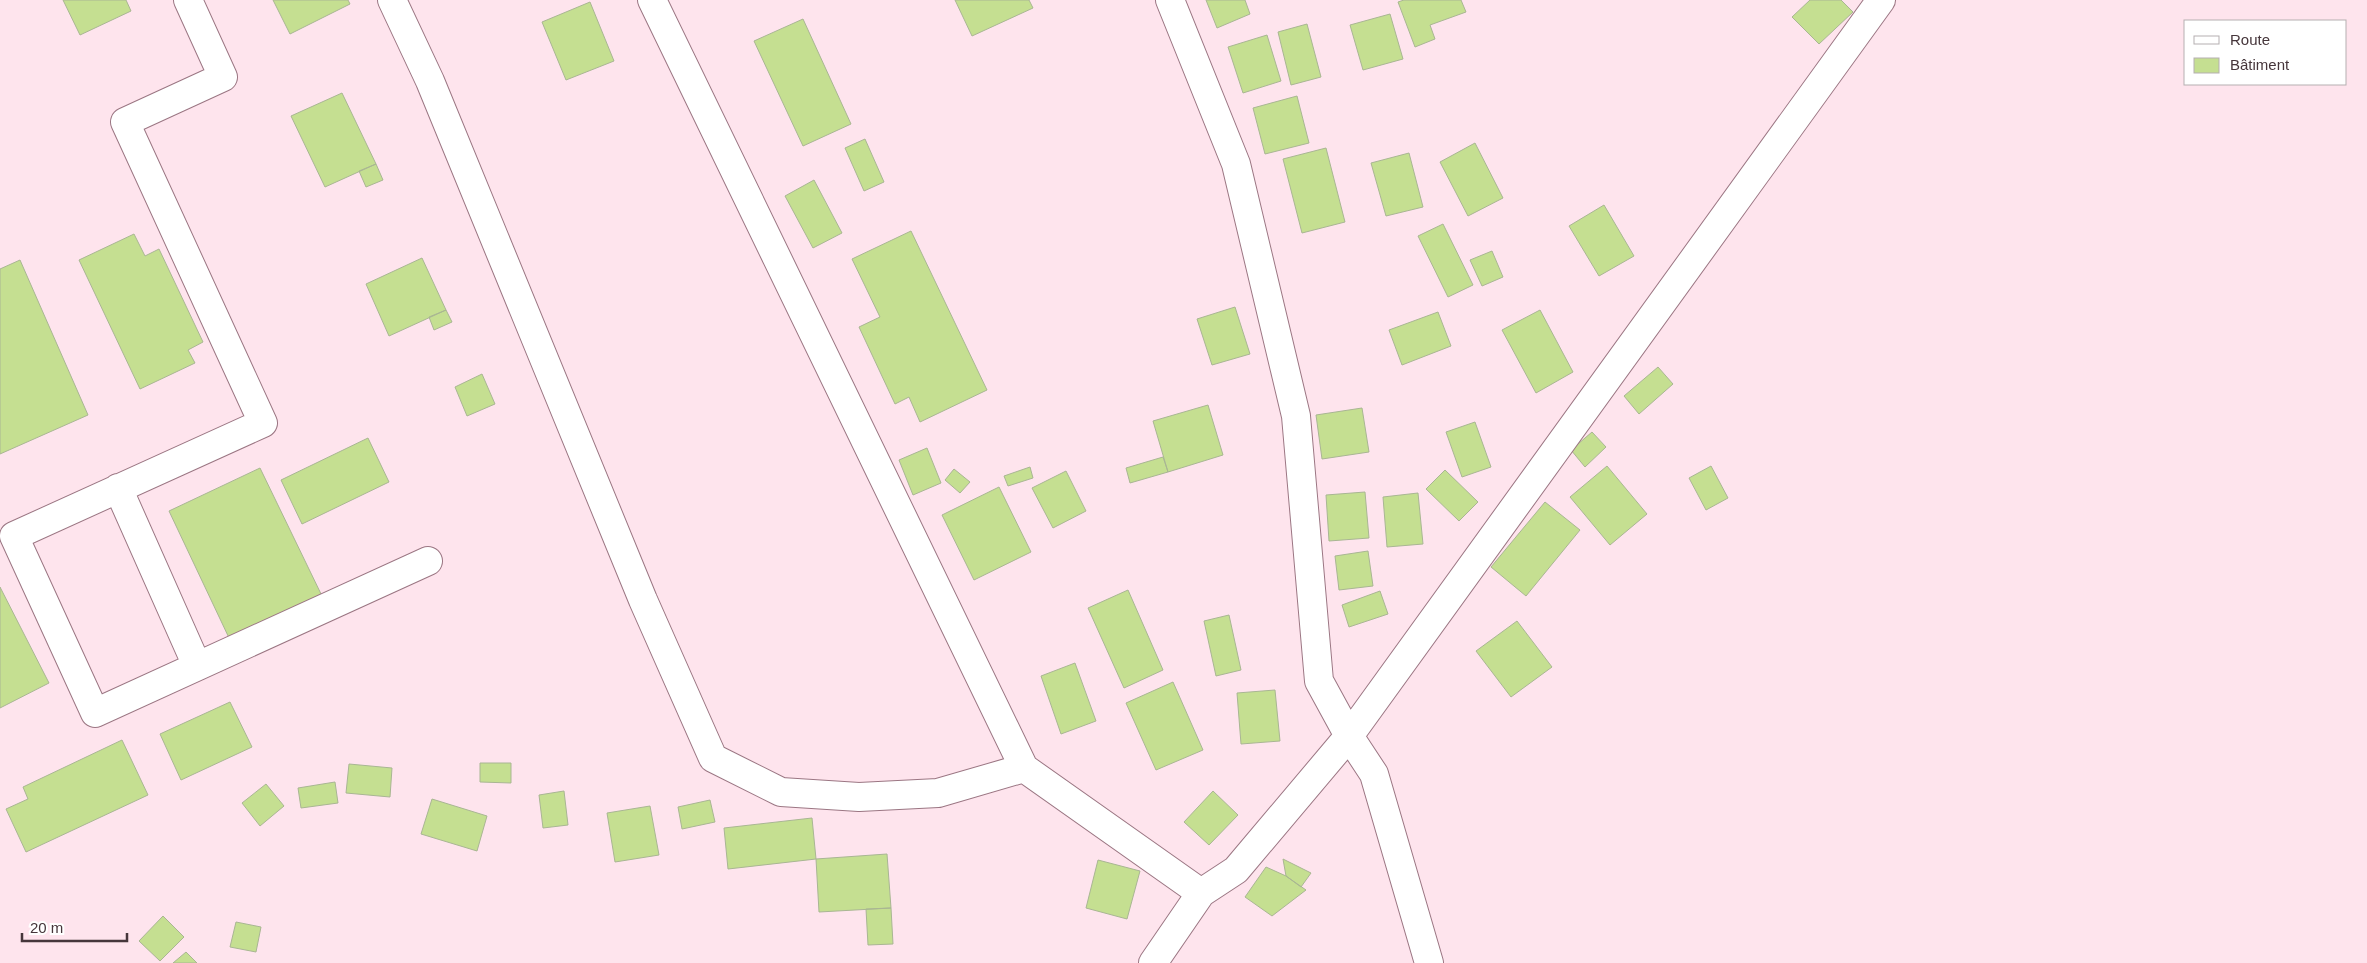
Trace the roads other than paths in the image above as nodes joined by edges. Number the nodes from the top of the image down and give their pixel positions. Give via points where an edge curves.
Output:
1 (188, 0) edge
2 (392, 0) edge
3 (652, 0) edge
4 (1170, 0) edge
5 (1881, 0) edge
6 (118, 488) junction
7 (428, 562) dead end
8 (197, 666) junction
9 (1349, 736) junction
10 (1024, 768) junction
11 (1201, 893) junction
12 (1153, 963) edge
13 (1429, 963) edge

1 - 6 street via 223,77 125,122 263,423
2 - 10 street via 430,81 643,600 713,758 781,792 859,797 938,793
3 - 10 street
4 - 9 street via 1236,164 1296,416 1319,681
5 - 9 street
6 - 8 street
6 - 8 street via 14,536 95,713
7 - 8 street
9 - 11 street via 1236,870
9 - 13 street via 1374,774
10 - 11 street
11 - 12 street

